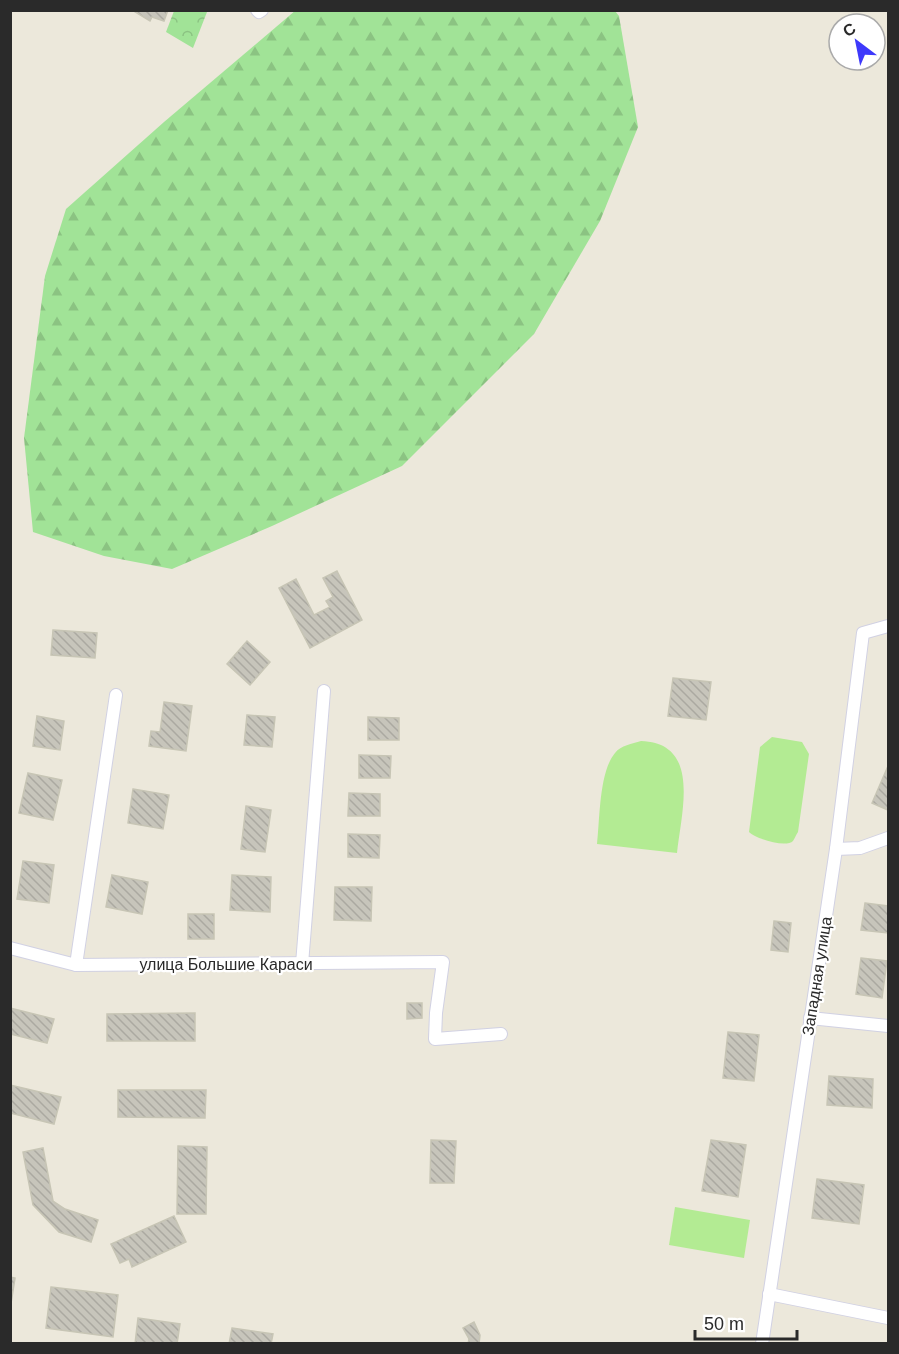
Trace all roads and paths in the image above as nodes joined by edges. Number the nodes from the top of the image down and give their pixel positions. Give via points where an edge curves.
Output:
1 (257, 10) edge
2 (262, 10) edge
3 (888, 626) edge
4 (324, 691) dead end
5 (116, 695) dead end
6 (888, 838) edge
7 (836, 849) junction
8 (10, 948) edge
9 (302, 964) junction
10 (76, 965) junction
11 (810, 1018) junction
12 (888, 1026) edge
13 (501, 1034) dead end
14 (769, 1294) junction
15 (888, 1318) edge
16 (762, 1344) edge

1 - 2 street
3 - 7 street, Западная улица via 863,633
4 - 9 street
5 - 10 street
6 - 7 street via 860,848
7 - 11 street, Западная улица
8 - 10 street, улица Большие Караси
9 - 10 street, улица Большие Караси
9 - 13 street, улица Большие Караси via 443,962 435,1039
11 - 12 street
11 - 14 street, Западная улица
14 - 15 street
14 - 16 street, Западная улица

